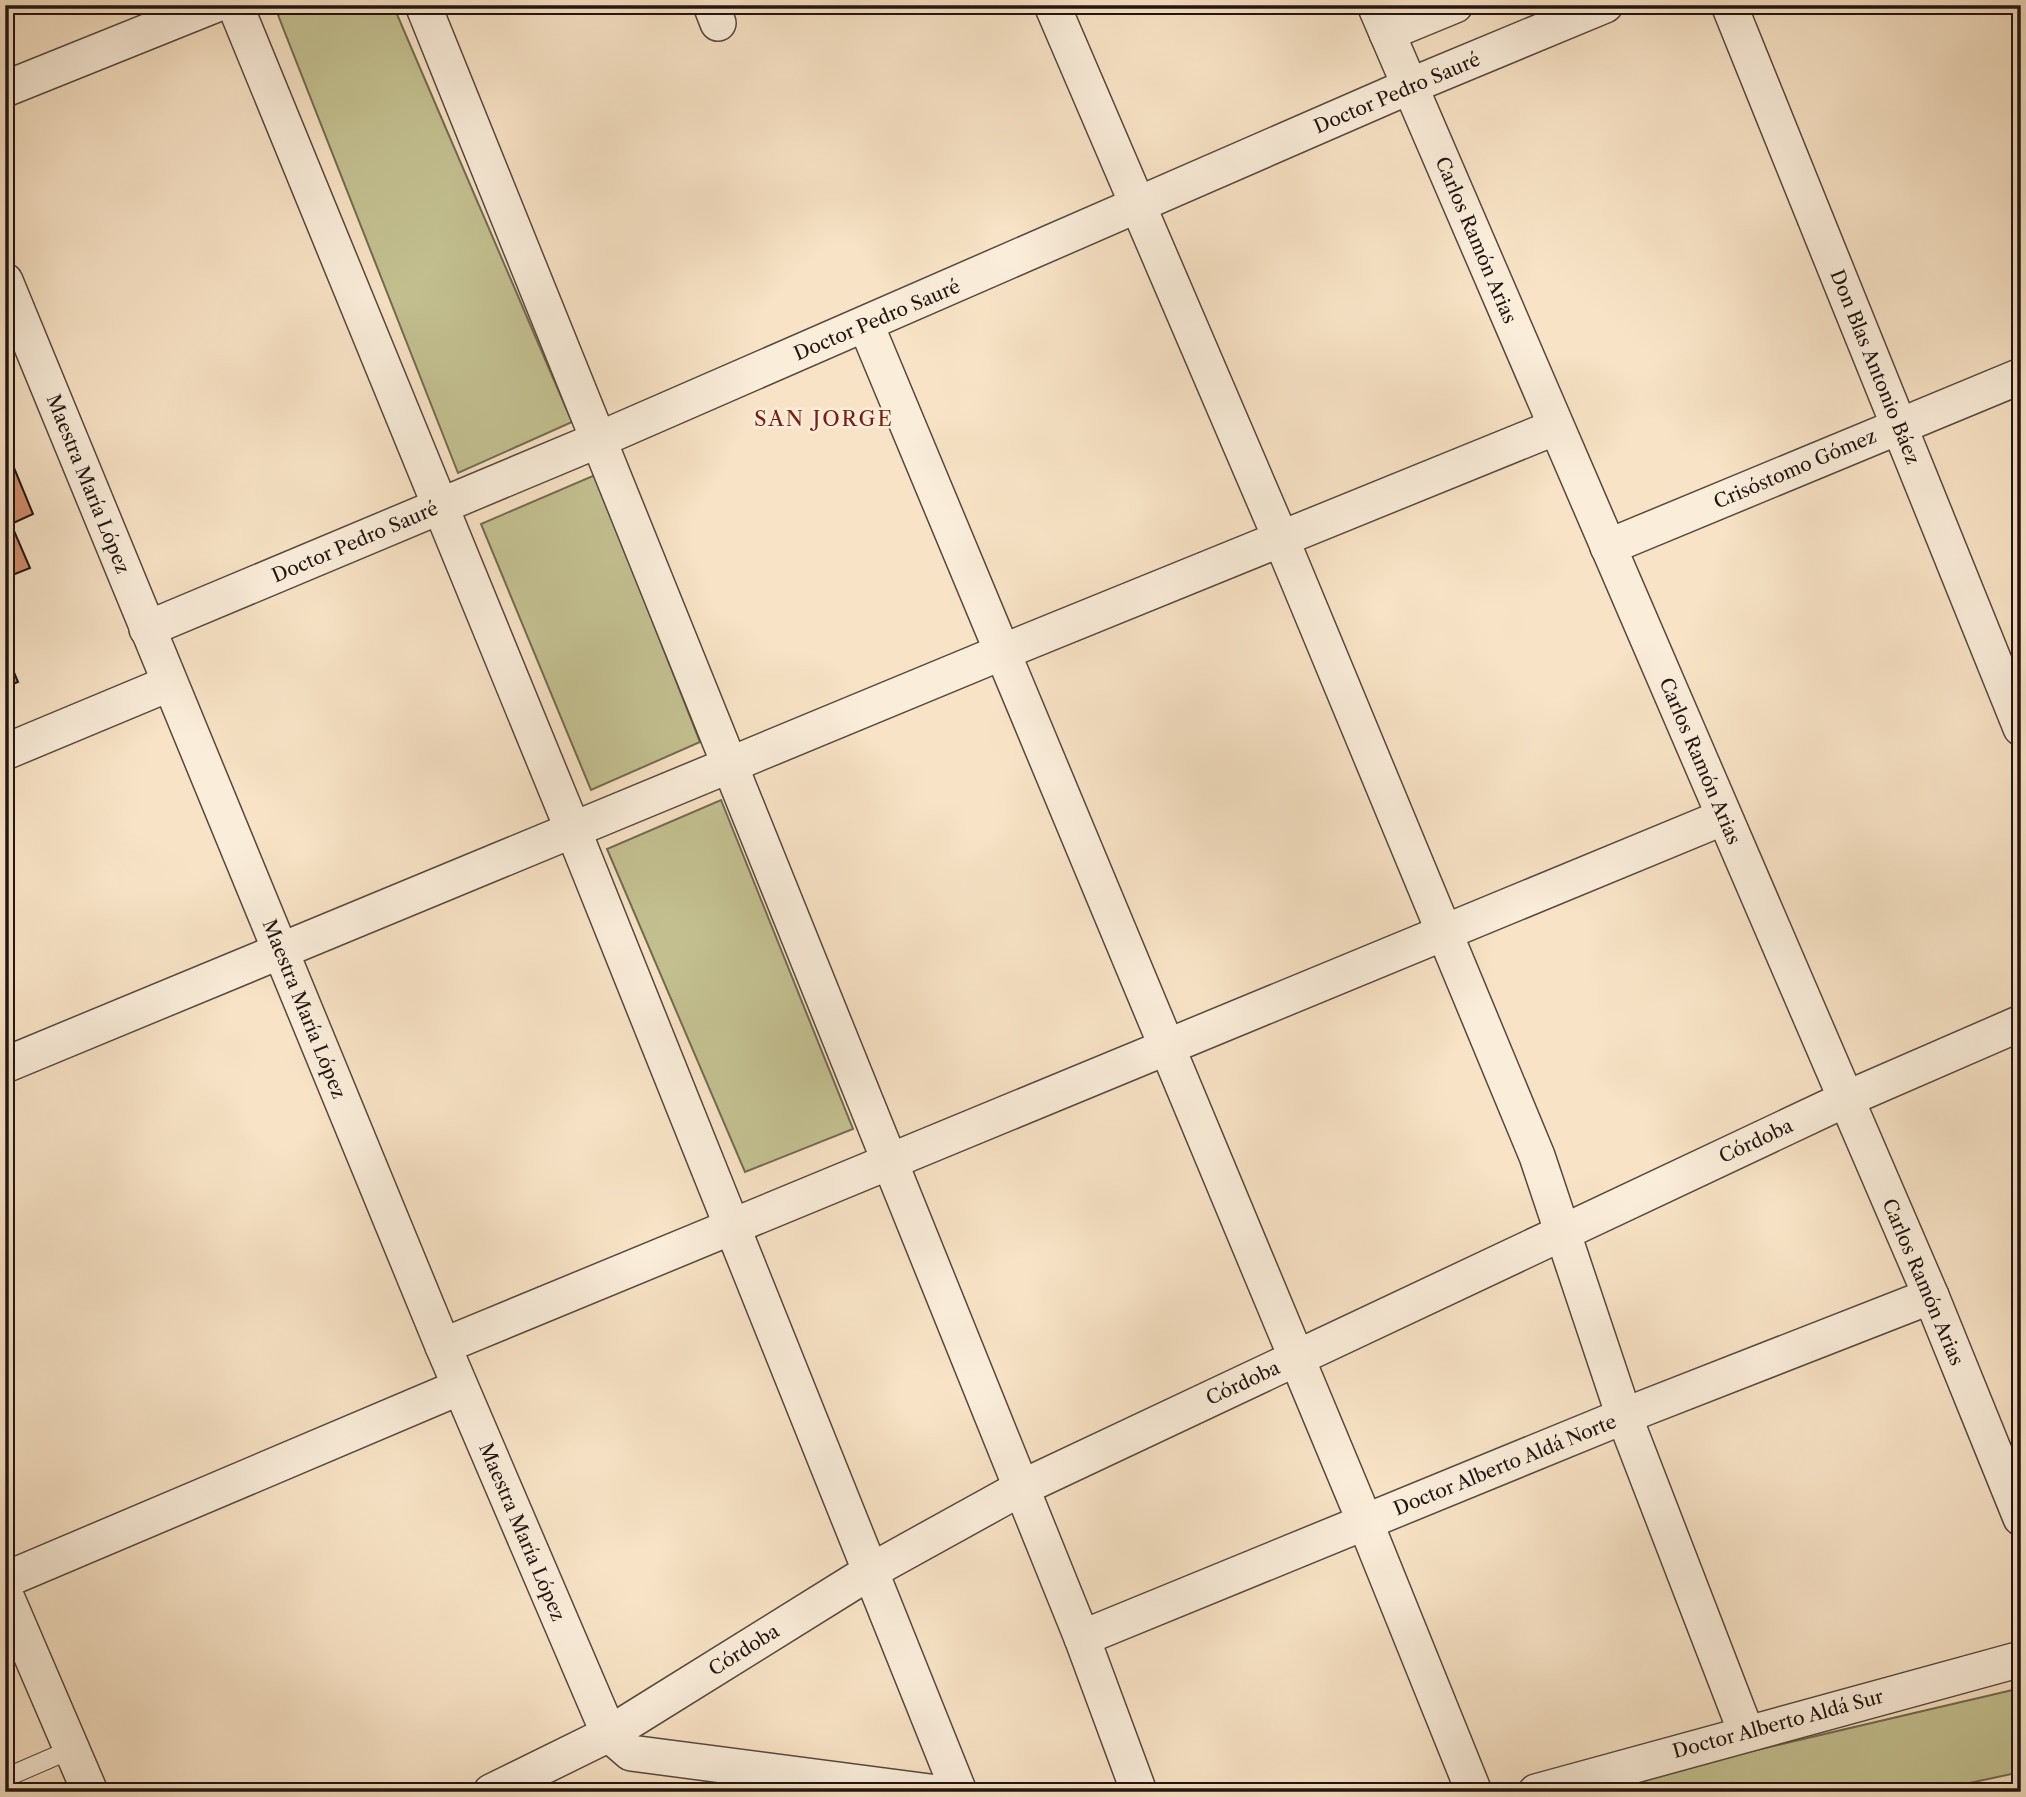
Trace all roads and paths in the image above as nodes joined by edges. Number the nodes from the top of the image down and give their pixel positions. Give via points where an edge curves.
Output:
1 (214, 5) edge
2 (235, 5) edge
3 (422, 5) edge
4 (1052, 5) edge
5 (1455, 5) edge
6 (1605, 5) edge
7 (1729, 5) edge
8 (1381, 19) edge
9 (1410, 86) junction
10 (5, 89) edge
11 (1140, 206) junction
12 (5, 281) edge
13 (866, 325) junction
14 (2021, 376) edge
15 (1899, 426) junction
16 (1556, 427) junction
17 (598, 440) junction
18 (438, 508) junction
19 (1281, 539) junction
20 (1608, 547) junction
21 (147, 629) junction
22 (1000, 653) junction
23 (169, 684) junction
24 (2021, 728) edge
25 (5, 752) edge
26 (730, 764) junction
27 (1724, 817) junction
28 (573, 830) junction
29 (1447, 934) junction
30 (281, 952) junction
31 (2021, 1023) edge
32 (1166, 1048) junction
33 (5, 1065) edge
34 (1844, 1100) junction
35 (887, 1161) junction
36 (730, 1227) junction
37 (1564, 1231) junction
38 (1931, 1296) junction
39 (443, 1346) junction
40 (1296, 1358) junction
41 (460, 1387) junction
42 (1624, 1416) junction
43 (1021, 1488) junction
44 (2021, 1518) edge
45 (1365, 1522) junction
46 (871, 1571) junction
47 (5, 1580) edge
48 (5, 1594) edge
49 (1082, 1638) junction
50 (2021, 1659) edge
51 (1746, 1732) junction
52 (609, 1734) junction
53 (72, 1749) junction
54 (5, 1778) edge
55 (90, 1792) edge
56 (491, 1792) edge
57 (930, 1792) edge
58 (959, 1792) edge
59 (1139, 1792) edge
60 (1474, 1792) edge
61 (1536, 1792) edge

1 - 10 street
2 - 18 street
3 - 17 street
4 - 11 street
5 - 8 street
6 - 9 street, Doctor Pedro Sauré
7 - 15 street, Don Blas Antonio Báez
8 - 9 street, Carlos Ramón Arias
9 - 11 street, Doctor Pedro Sauré
9 - 16 street, Carlos Ramón Arias
11 - 13 street, Doctor Pedro Sauré
11 - 19 street
12 - 21 street, Maestra María López
13 - 17 street, Doctor Pedro Sauré
13 - 22 street
14 - 15 street, Crisóstomo Gómez
15 - 20 street, Crisóstomo Gómez
15 - 24 street, Don Blas Antonio Báez
16 - 19 street
16 - 20 street, Carlos Ramón Arias
17 - 18 street, Doctor Pedro Sauré
17 - 26 street
18 - 21 street, Doctor Pedro Sauré
18 - 28 street
19 - 22 street
19 - 29 street
20 - 27 street, Carlos Ramón Arias
21 - 23 street, Maestra María López
22 - 26 street
22 - 32 street
23 - 25 street
23 - 30 street, Maestra María López
26 - 28 street
26 - 35 street
27 - 29 street
27 - 34 street, Carlos Ramón Arias
28 - 30 street
28 - 36 street
29 - 32 street
29 - 37 street
30 - 33 street
30 - 39 street, Maestra María López
31 - 34 street, Córdoba
32 - 35 street
32 - 40 street
34 - 37 street, Córdoba
34 - 38 street, Carlos Ramón Arias
35 - 36 street
35 - 43 street
36 - 39 street
36 - 46 street
37 - 40 street, Córdoba
37 - 42 street
38 - 42 street, Doctor Alberto Aldá Norte
38 - 44 street, Carlos Ramón Arias
39 - 41 street, Maestra María López
40 - 43 street, Córdoba
40 - 45 street
41 - 47 street
41 - 52 street, Maestra María López
42 - 45 street, Doctor Alberto Aldá Norte
42 - 51 street
43 - 46 street, Córdoba
43 - 49 street
45 - 49 street, Doctor Alberto Aldá Norte
45 - 60 street
46 - 52 street, Córdoba
46 - 58 street
48 - 53 street
49 - 59 street
50 - 51 street, Doctor Alberto Aldá Sur
51 - 61 street, Doctor Alberto Aldá Sur
52 - 56 street, Córdoba
52 - 57 street via 631,1753
53 - 54 lane
53 - 55 street

